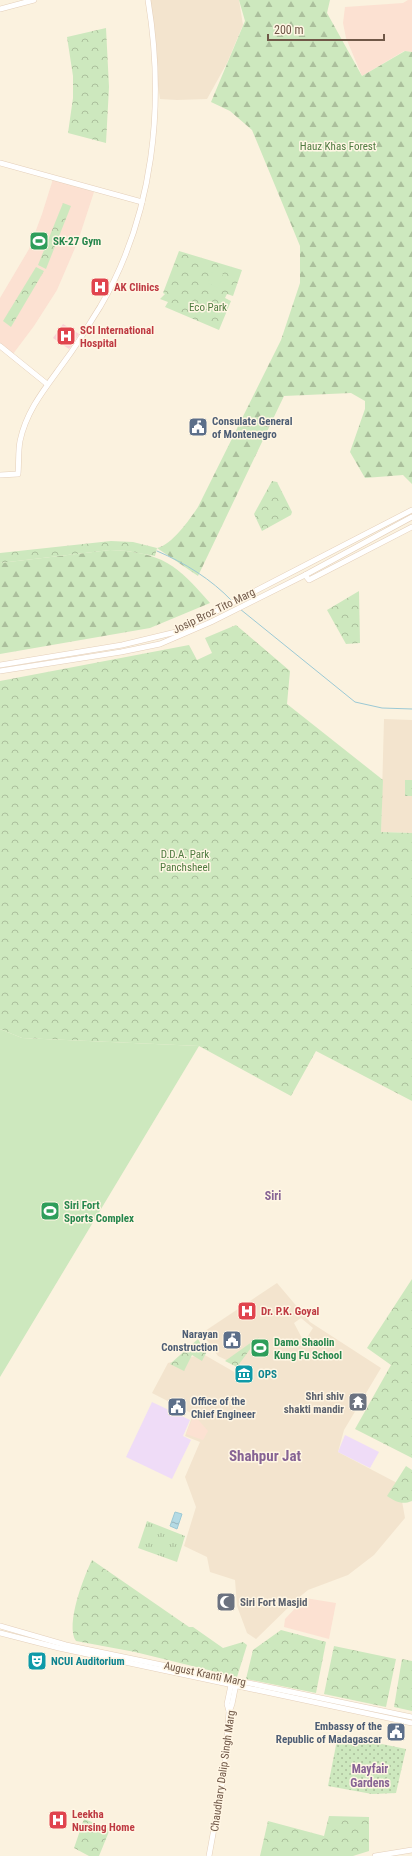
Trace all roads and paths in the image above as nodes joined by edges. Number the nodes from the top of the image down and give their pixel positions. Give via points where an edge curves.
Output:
1 (34, 0) edge
2 (148, 0) edge
3 (0, 9) edge
4 (0, 162) edge
5 (142, 202) junction
6 (0, 346) edge
7 (47, 384) junction
8 (0, 475) edge
9 (412, 510) edge
10 (412, 518) edge
11 (412, 527) edge
12 (305, 575) junction
13 (0, 665) edge
14 (0, 671) edge
15 (0, 1626) edge
16 (0, 1633) edge
17 (234, 1684) junction
18 (412, 1717) edge
19 (412, 1723) edge
20 (412, 1850) edge
21 (210, 1856) edge
22 (375, 1856) edge

1 - 3 main road
2 - 5 main road via 152,25 156,101
4 - 5 main road
5 - 7 main road via 127,249 107,293 84,333
6 - 7 main road
7 - 8 main road via 33,406 24,429 20,442 18,475
9 - 13 main road, Josip Broz Tito Marg via 176,632 122,645
10 - 12 main road, Josip Broz Tito Marg
11 - 12 main road via 309,580
12 - 14 main road, Josip Broz Tito Marg via 160,644
15 - 17 main road, August Kranti Marg via 66,1645
16 - 17 main road, August Kranti Marg via 59,1648
17 - 18 main road, August Kranti Marg
17 - 19 main road, August Kranti Marg
17 - 21 main road, Chaudhary Dalip Singh Marg via 228,1704 224,1780
20 - 22 main road

